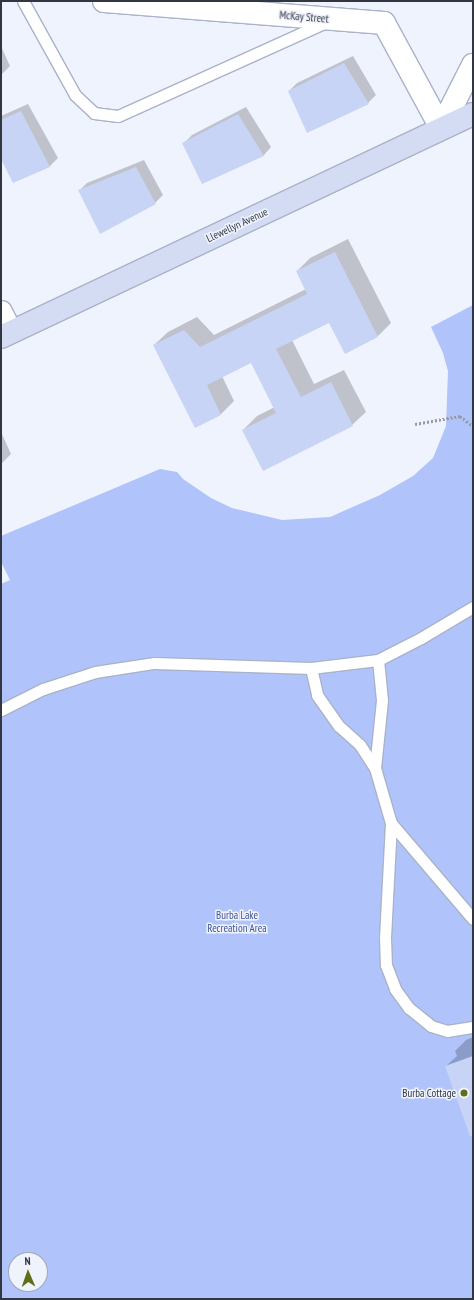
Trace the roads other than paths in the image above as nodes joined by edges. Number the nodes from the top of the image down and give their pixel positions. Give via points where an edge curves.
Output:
1 (23, 1) edge
2 (104, 1) edge
3 (332, 19) junction
4 (473, 65) edge
5 (473, 114) edge
6 (441, 128) junction
7 (1, 312) edge
8 (6, 334) edge
9 (473, 607) edge
10 (378, 660) junction
11 (311, 668) junction
12 (1, 710) edge
13 (375, 768) junction
14 (391, 823) junction
15 (473, 919) edge
16 (473, 1027) edge

1 - 3 lane via 75,95 94,113 118,116
2 - 3 street, McKay Street
3 - 6 street, McKay Street via 384,23
4 - 6 street
5 - 6 street, Llewellyn Avenue
6 - 8 street, Llewellyn Avenue
7 - 8 street
9 - 10 lane
10 - 11 lane
10 - 13 lane via 382,700
11 - 12 lane via 154,663 95,672 44,689
11 - 13 lane via 317,695 338,726 360,745
13 - 14 lane
14 - 15 lane
14 - 16 lane via 385,938 386,965 395,989 409,1008 431,1026 448,1031

